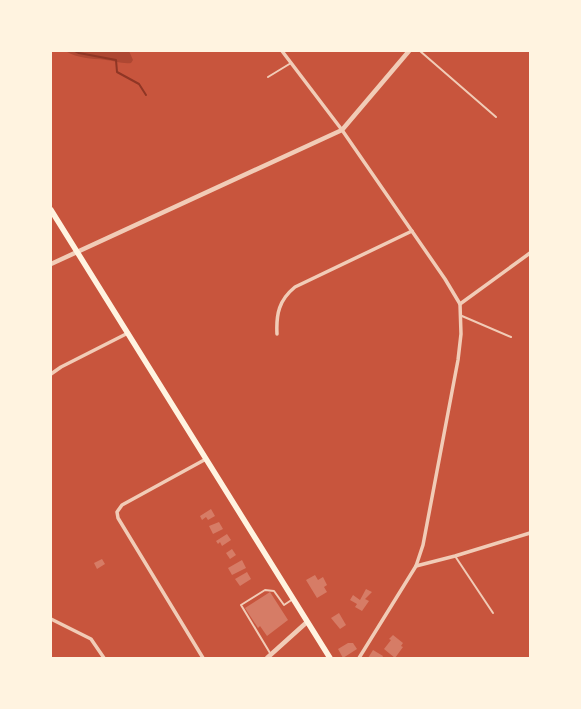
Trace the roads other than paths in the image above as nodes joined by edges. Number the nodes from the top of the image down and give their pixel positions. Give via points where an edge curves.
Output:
1 (282, 51) edge
2 (409, 51) edge
3 (420, 51) edge
4 (292, 64) junction
5 (268, 77) dead end
6 (496, 116) dead end
7 (342, 130) junction
8 (51, 210) edge
9 (412, 231) junction
10 (77, 252) junction
11 (530, 253) edge
12 (51, 264) edge
13 (460, 304) junction
14 (462, 316) junction
15 (128, 333) junction
16 (277, 334) dead end
17 (511, 337) dead end
18 (51, 374) edge
19 (206, 459) junction
20 (530, 533) edge
21 (455, 556) junction
22 (416, 566) junction
23 (293, 599) junction
24 (493, 613) dead end
25 (51, 619) edge
26 (307, 622) junction
27 (271, 654) junction
28 (104, 658) edge
29 (203, 658) edge
30 (267, 658) edge
31 (330, 658) edge
32 (359, 658) edge

1 - 4 street
2 - 7 street
3 - 6 lane
4 - 5 lane
4 - 7 street
7 - 9 street
7 - 10 street
8 - 10 main road
9 - 13 street
9 - 16 street via 295,287 286,294 279,307 276,320
10 - 12 street
10 - 15 main road
11 - 13 street
13 - 14 street
14 - 17 lane
14 - 22 street via 458,360 425,533
15 - 18 street
15 - 19 main road
19 - 23 main road
19 - 29 street via 122,505 117,512 118,518
20 - 21 street
21 - 22 street
21 - 24 lane
22 - 32 street
23 - 26 main road
23 - 27 lane via 284,605 274,591 265,590 241,605
25 - 28 street via 91,639
26 - 27 street
26 - 31 main road
27 - 30 street

